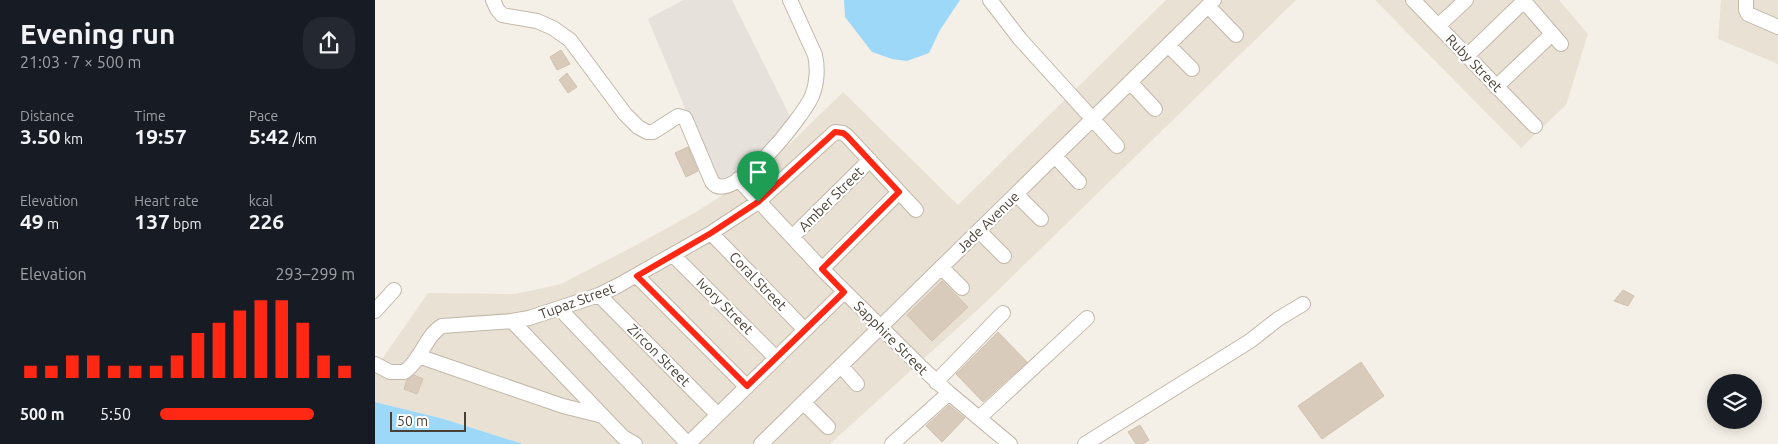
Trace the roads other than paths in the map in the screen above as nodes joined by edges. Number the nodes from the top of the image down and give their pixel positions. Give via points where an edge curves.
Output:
1 (493, 0) edge
2 (791, 0) edge
3 (990, 0) edge
4 (1413, 0) edge
5 (1466, 0) edge
6 (1524, 0) edge
7 (1211, 3) edge
8 (1746, 5) edge
9 (1438, 26) junction
10 (1778, 27) edge
11 (1236, 35) dead end
12 (1168, 45) junction
13 (1467, 56) junction
14 (1192, 69) dead end
15 (1130, 82) junction
16 (1497, 87) junction
17 (1155, 109) dead end
18 (1092, 120) junction
19 (1535, 126) dead end
20 (1117, 146) dead end
21 (1055, 156) junction
22 (869, 160) junction
23 (738, 180) junction
24 (1079, 182) dead end
25 (899, 192) junction
26 (1016, 194) junction
27 (758, 202) junction
28 (916, 210) dead end
29 (1041, 219) dead end
30 (979, 231) junction
31 (711, 233) junction
32 (792, 237) junction
33 (673, 255) junction
34 (1004, 256) dead end
35 (942, 268) junction
36 (822, 269) junction
37 (637, 276) junction
38 (962, 288) dead end
39 (394, 290) dead end
40 (844, 292) junction
41 (599, 295) junction
42 (1303, 304) dead end
43 (560, 309) junction
44 (375, 311) edge
45 (1003, 313) dead end
46 (1087, 318) dead end
47 (512, 321) junction
48 (881, 327) junction
49 (805, 330) junction
50 (419, 356) junction
51 (776, 358) junction
52 (375, 364) edge
53 (841, 366) junction
54 (936, 382) junction
55 (857, 384) dead end
56 (747, 386) junction
57 (949, 394) junction
58 (803, 403) junction
59 (718, 415) junction
60 (603, 416) junction
61 (979, 418) junction
62 (828, 427) dead end
63 (766, 442) edge
64 (635, 444) edge
65 (688, 444) edge
66 (892, 444) edge
67 (1010, 444) edge
68 (1085, 444) edge

1 - 23 street via 502,15 537,21 570,40 625,114 647,132 653,132 678,116 685,118 715,186 725,187
2 - 23 street via 817,63 813,95 775,149
3 - 18 street
4 - 9 street, Ruby Street
5 - 9 street
6 - 13 street
6 - 16 street via 1557,39
7 - 11 street
7 - 12 street, Jade Avenue
8 - 10 street via 1748,14
9 - 13 street, Ruby Street
12 - 14 street
12 - 15 street, Jade Avenue
13 - 16 street, Ruby Street
15 - 17 street
15 - 18 street, Jade Avenue
16 - 19 street, Ruby Street
18 - 20 street
18 - 21 street, Jade Avenue
21 - 24 street
21 - 26 street, Jade Avenue
22 - 25 street
22 - 27 street, Tupaz Street via 847,136 839,132 831,135
22 - 32 street, Amber Street
23 - 27 street, Sapphire Street
25 - 28 street
25 - 36 street
26 - 29 street
26 - 30 street, Jade Avenue
27 - 31 street, Tupaz Street
27 - 32 street, Sapphire Street
30 - 34 street
30 - 35 street, Jade Avenue
31 - 33 street, Tupaz Street
31 - 49 street, Coral Street
32 - 36 street, Sapphire Street
33 - 37 street, Tupaz Street
33 - 51 street, Ivory Street
35 - 38 street
35 - 48 street, Jade Avenue
36 - 40 street, Sapphire Street
37 - 41 street, Tupaz Street
37 - 56 street
39 - 44 street
40 - 48 street, Sapphire Street
40 - 49 street
41 - 43 street, Tupaz Street
41 - 59 street, Zircon Street
42 - 68 street
43 - 47 street, Tupaz Street
43 - 65 street
45 - 54 street
46 - 61 street
47 - 50 street, Tupaz Street via 442,326 434,332
47 - 60 street
48 - 53 street, Jade Avenue
48 - 54 street, Sapphire Street
49 - 51 street
50 - 52 street, Tupaz Street via 408,369 399,373
50 - 60 street via 576,410
51 - 56 street
53 - 55 street
53 - 58 street, Jade Avenue
54 - 57 street, Sapphire Street
56 - 59 street
57 - 61 street, Sapphire Street
57 - 66 street
58 - 62 street
58 - 63 street, Jade Avenue
59 - 65 street
60 - 64 street via 623,437
61 - 67 street, Sapphire Street

